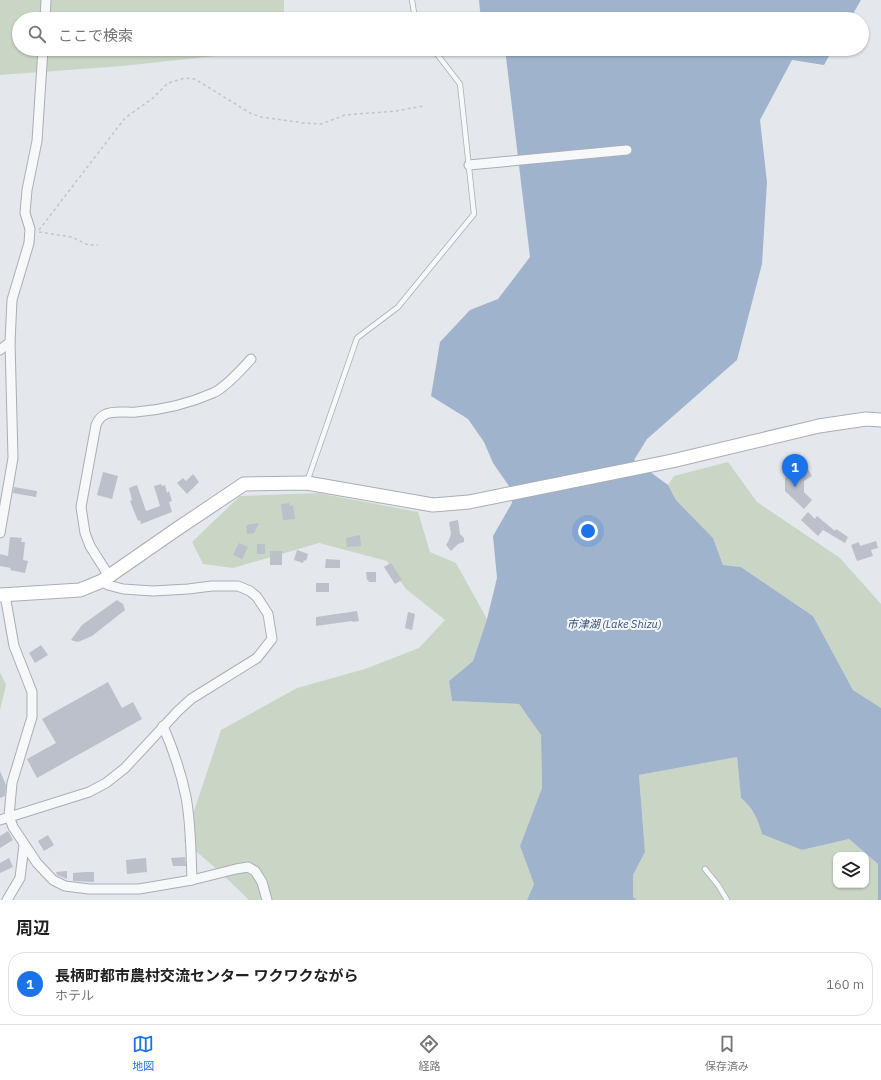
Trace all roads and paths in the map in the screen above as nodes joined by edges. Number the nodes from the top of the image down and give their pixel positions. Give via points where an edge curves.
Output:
1 (46, 0) edge
2 (412, 0) edge
3 (45, 12) edge
4 (413, 12) edge
5 (43, 56) edge
6 (438, 56) edge
7 (423, 106) dead end
8 (627, 150) dead end
9 (469, 165) junction
10 (98, 245) dead end
11 (10, 342) junction
12 (0, 350) edge
13 (251, 359) dead end
14 (881, 420) edge
15 (307, 483) junction
16 (0, 533) edge
17 (106, 578) junction
18 (3, 595) edge
19 (163, 726) junction
20 (9, 816) junction
21 (0, 820) edge
22 (24, 846) junction
23 (705, 869) dead end
24 (192, 880) junction
25 (7, 900) edge
26 (267, 900) edge
27 (727, 900) edge

1 - 3 street
2 - 4 lane
5 - 11 street via 37,141 27,190 29,242 12,300
6 - 9 lane via 460,84
7 - 10 path via 345,115 321,124 304,123 250,113 195,79 185,78 168,83 153,98 125,118 37,232 63,236 88,245
8 - 9 street
9 - 15 lane via 474,214 398,307 357,338
11 - 12 street
11 - 16 street via 13,458
13 - 17 street via 215,392 191,402 135,412 113,412 99,418 81,507 85,533
14 - 15 street via 866,419 819,426 672,461 469,502 433,505
15 - 17 street via 244,484
17 - 18 street via 80,590
17 - 19 street via 108,585 153,591 238,586 257,597 268,614 272,639 257,658 191,700
18 - 20 street via 14,646 32,692 32,717 12,783
19 - 20 street via 125,768 106,783 89,792
19 - 24 street via 174,752 186,798
20 - 21 street
20 - 22 street
22 - 24 street via 54,880 65,886 89,889 138,889
22 - 25 street via 20,878
23 - 27 lane
24 - 26 street via 248,868 255,871 262,882

